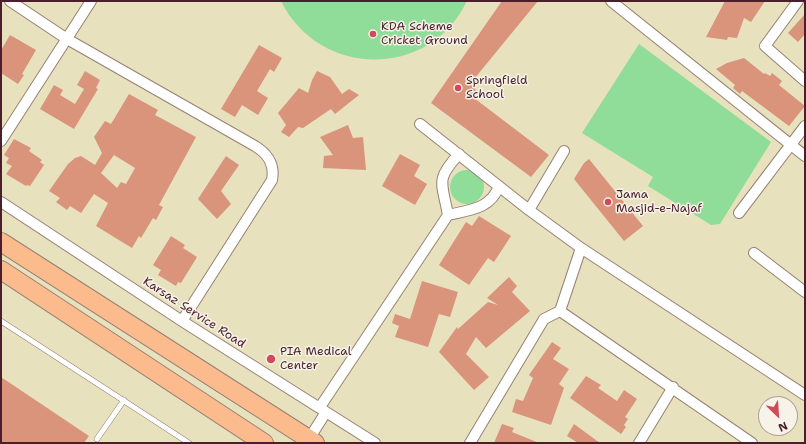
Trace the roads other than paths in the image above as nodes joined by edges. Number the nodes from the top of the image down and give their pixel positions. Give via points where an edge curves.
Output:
1 (10, 1) edge
2 (91, 1) edge
3 (611, 1) edge
4 (798, 1) edge
5 (67, 39) junction
6 (805, 81) edge
7 (420, 124) dead end
8 (805, 126) edge
9 (1, 141) edge
10 (791, 145) junction
11 (564, 151) dead end
12 (459, 154) junction
13 (805, 156) edge
14 (499, 186) junction
15 (1, 202) edge
16 (529, 210) junction
17 (738, 213) dead end
18 (448, 215) junction
19 (1, 242) edge
20 (580, 248) junction
21 (754, 253) dead end
22 (1, 270) edge
23 (805, 292) edge
24 (560, 311) junction
25 (1, 321) edge
26 (182, 321) junction
27 (673, 387) junction
28 (805, 396) edge
29 (124, 400) junction
30 (323, 410) junction
31 (97, 438) dead end
32 (312, 441) edge
33 (189, 443) edge
34 (264, 443) edge
35 (375, 443) edge
36 (470, 443) edge
37 (639, 443) edge
38 (752, 443) edge

1 - 5 street
2 - 5 street
3 - 10 street
4 - 6 street via 765,46
5 - 9 street
5 - 26 street via 255,146 266,153 271,162 274,172 272,180
7 - 12 street
8 - 10 street
10 - 13 street
10 - 17 street
11 - 16 street
12 - 14 street
12 - 18 street via 445,169 441,180
14 - 16 street
14 - 18 street via 488,204
15 - 26 street, Karsaz Service Road
16 - 20 street
18 - 30 street
19 - 32 highway
20 - 24 street
20 - 28 street
21 - 23 street
22 - 34 highway
24 - 27 street
24 - 36 street via 544,319
25 - 29 lane
26 - 30 street, Karsaz Service Road
27 - 37 street
27 - 38 street
29 - 31 lane
29 - 33 lane
30 - 32 street
30 - 35 street, Karsaz Service Road

